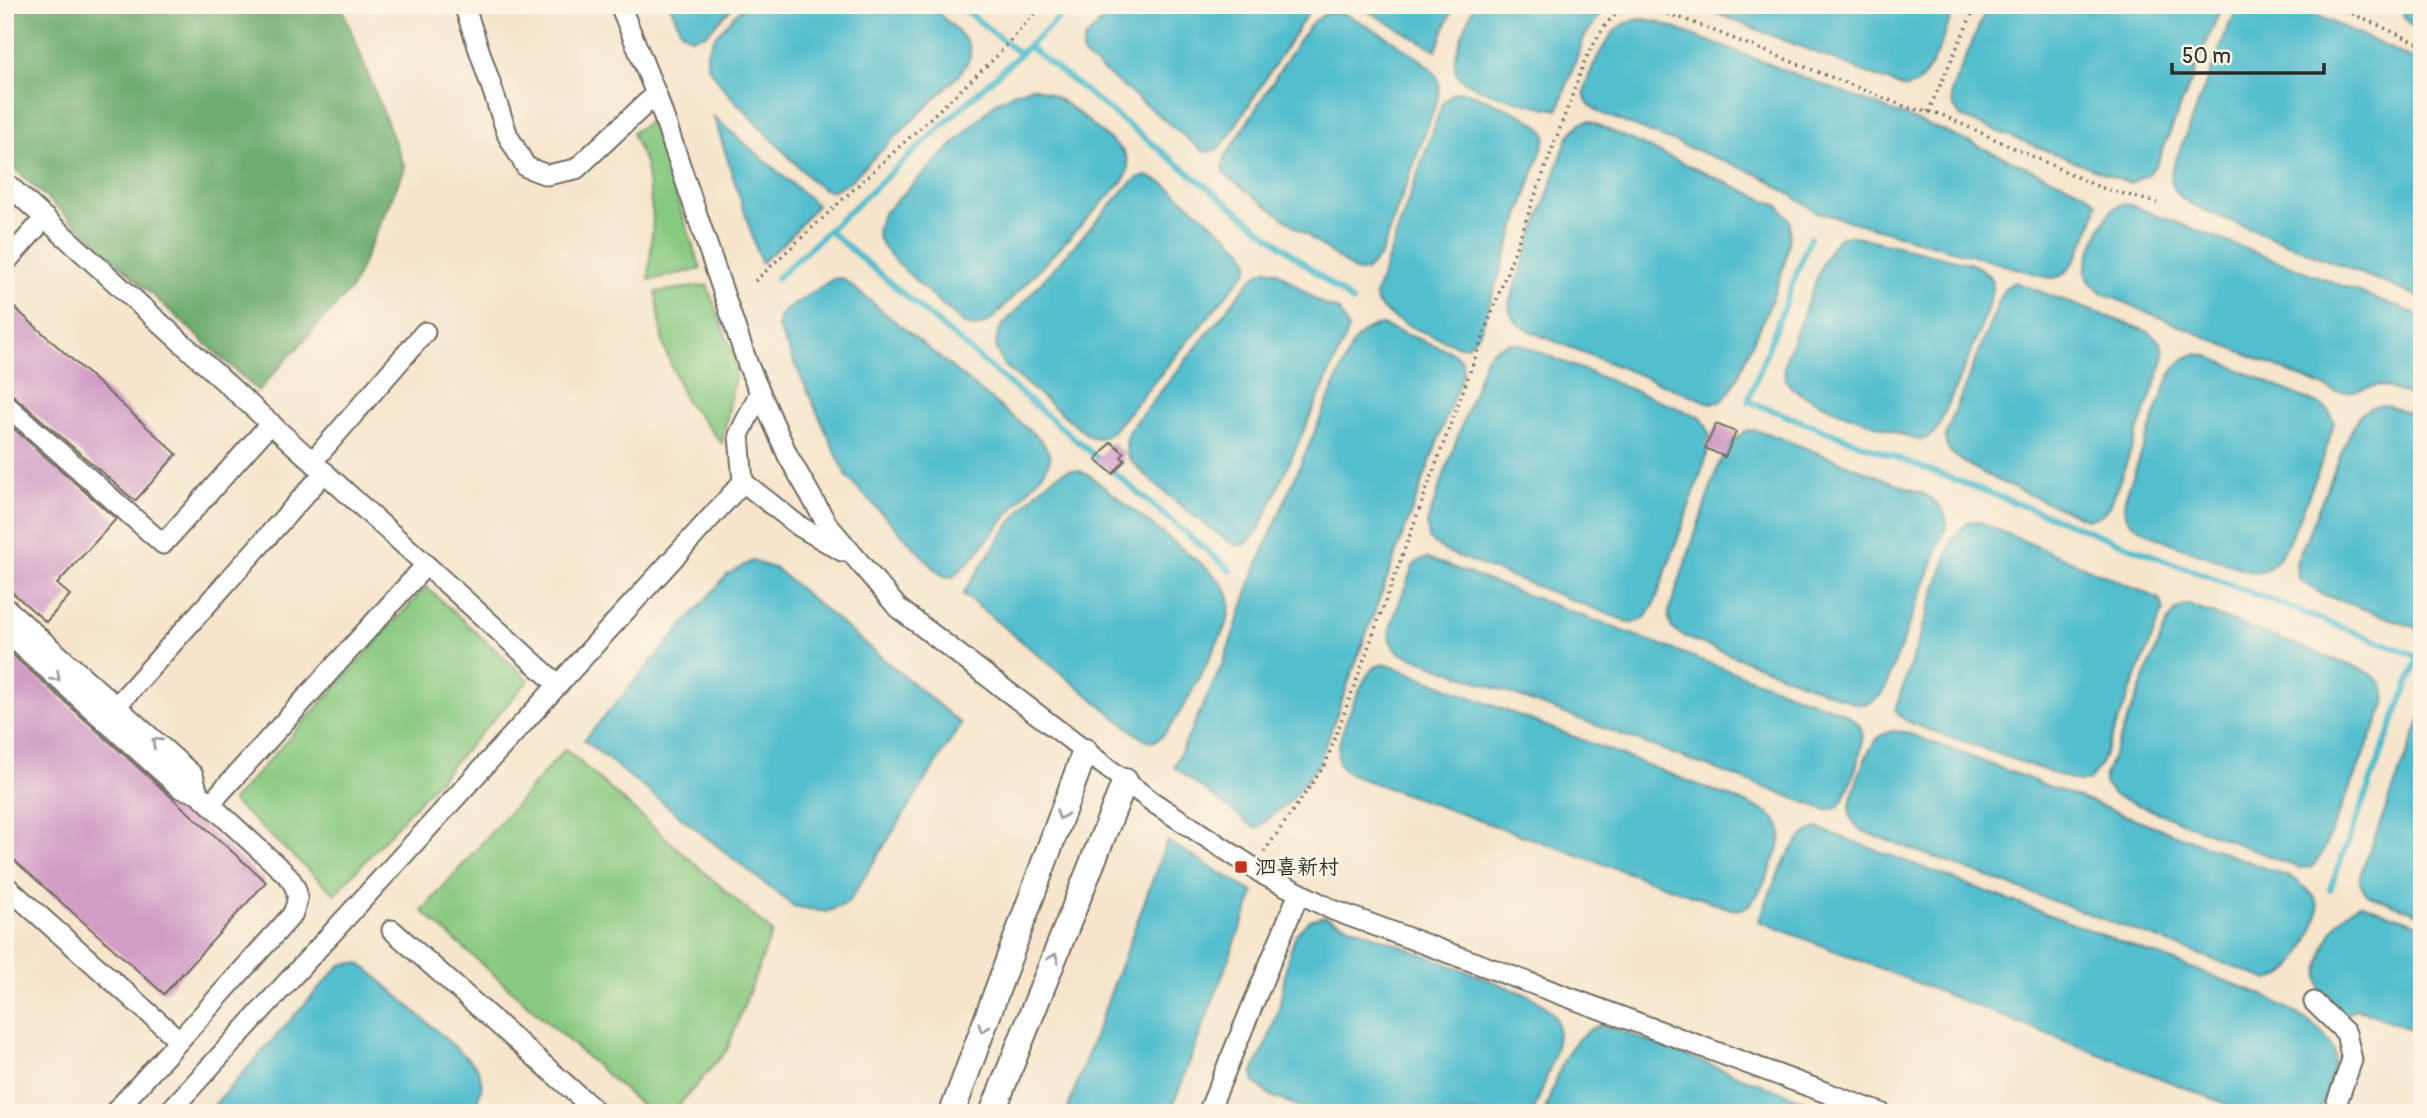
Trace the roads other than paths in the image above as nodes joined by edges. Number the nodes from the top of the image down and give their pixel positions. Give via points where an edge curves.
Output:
1 (464, 5) edge
2 (620, 5) edge
3 (656, 94) junction
4 (5, 182) edge
5 (45, 218) junction
6 (5, 264) edge
7 (425, 332) dead end
8 (760, 392) junction
9 (5, 404) edge
10 (271, 423) junction
11 (319, 467) junction
12 (743, 482) junction
13 (856, 558) junction
14 (426, 565) junction
15 (5, 607) edge
16 (5, 631) edge
17 (557, 684) junction
18 (110, 713) junction
19 (1085, 751) junction
20 (1125, 781) junction
21 (204, 798) junction
22 (5, 884) edge
23 (1299, 893) junction
24 (392, 930) dead end
25 (2314, 1002) dead end
26 (179, 1041) junction
27 (114, 1113) edge
28 (168, 1113) edge
29 (598, 1113) edge
30 (952, 1113) edge
31 (992, 1113) edge
32 (1208, 1113) edge
33 (1881, 1113) edge
34 (2333, 1113) edge

1 - 3 street via 509,136 526,167 547,175 576,169
2 - 3 street
3 - 8 street
4 - 5 street
5 - 6 street
5 - 10 street
7 - 11 street
8 - 12 street via 739,435
8 - 13 street via 788,456 827,524
9 - 10 street via 163,544
10 - 11 street
11 - 14 street
11 - 18 street
12 - 13 street via 799,526
12 - 17 street
13 - 19 street via 898,608
14 - 17 street
14 - 21 street
15 - 18 street
16 -> 18 street
17 - 28 street
18 - 21 street via 192,775
19 - 20 street
19 -> 30 main road
20 - 23 street via 1253,868
31 -> 20 main road
21 - 26 street via 294,884 297,905
22 - 26 street
23 - 32 street
23 - 33 street via 1333,910
24 - 29 street
25 - 34 street via 2346,1033 2352,1060
26 - 27 street

